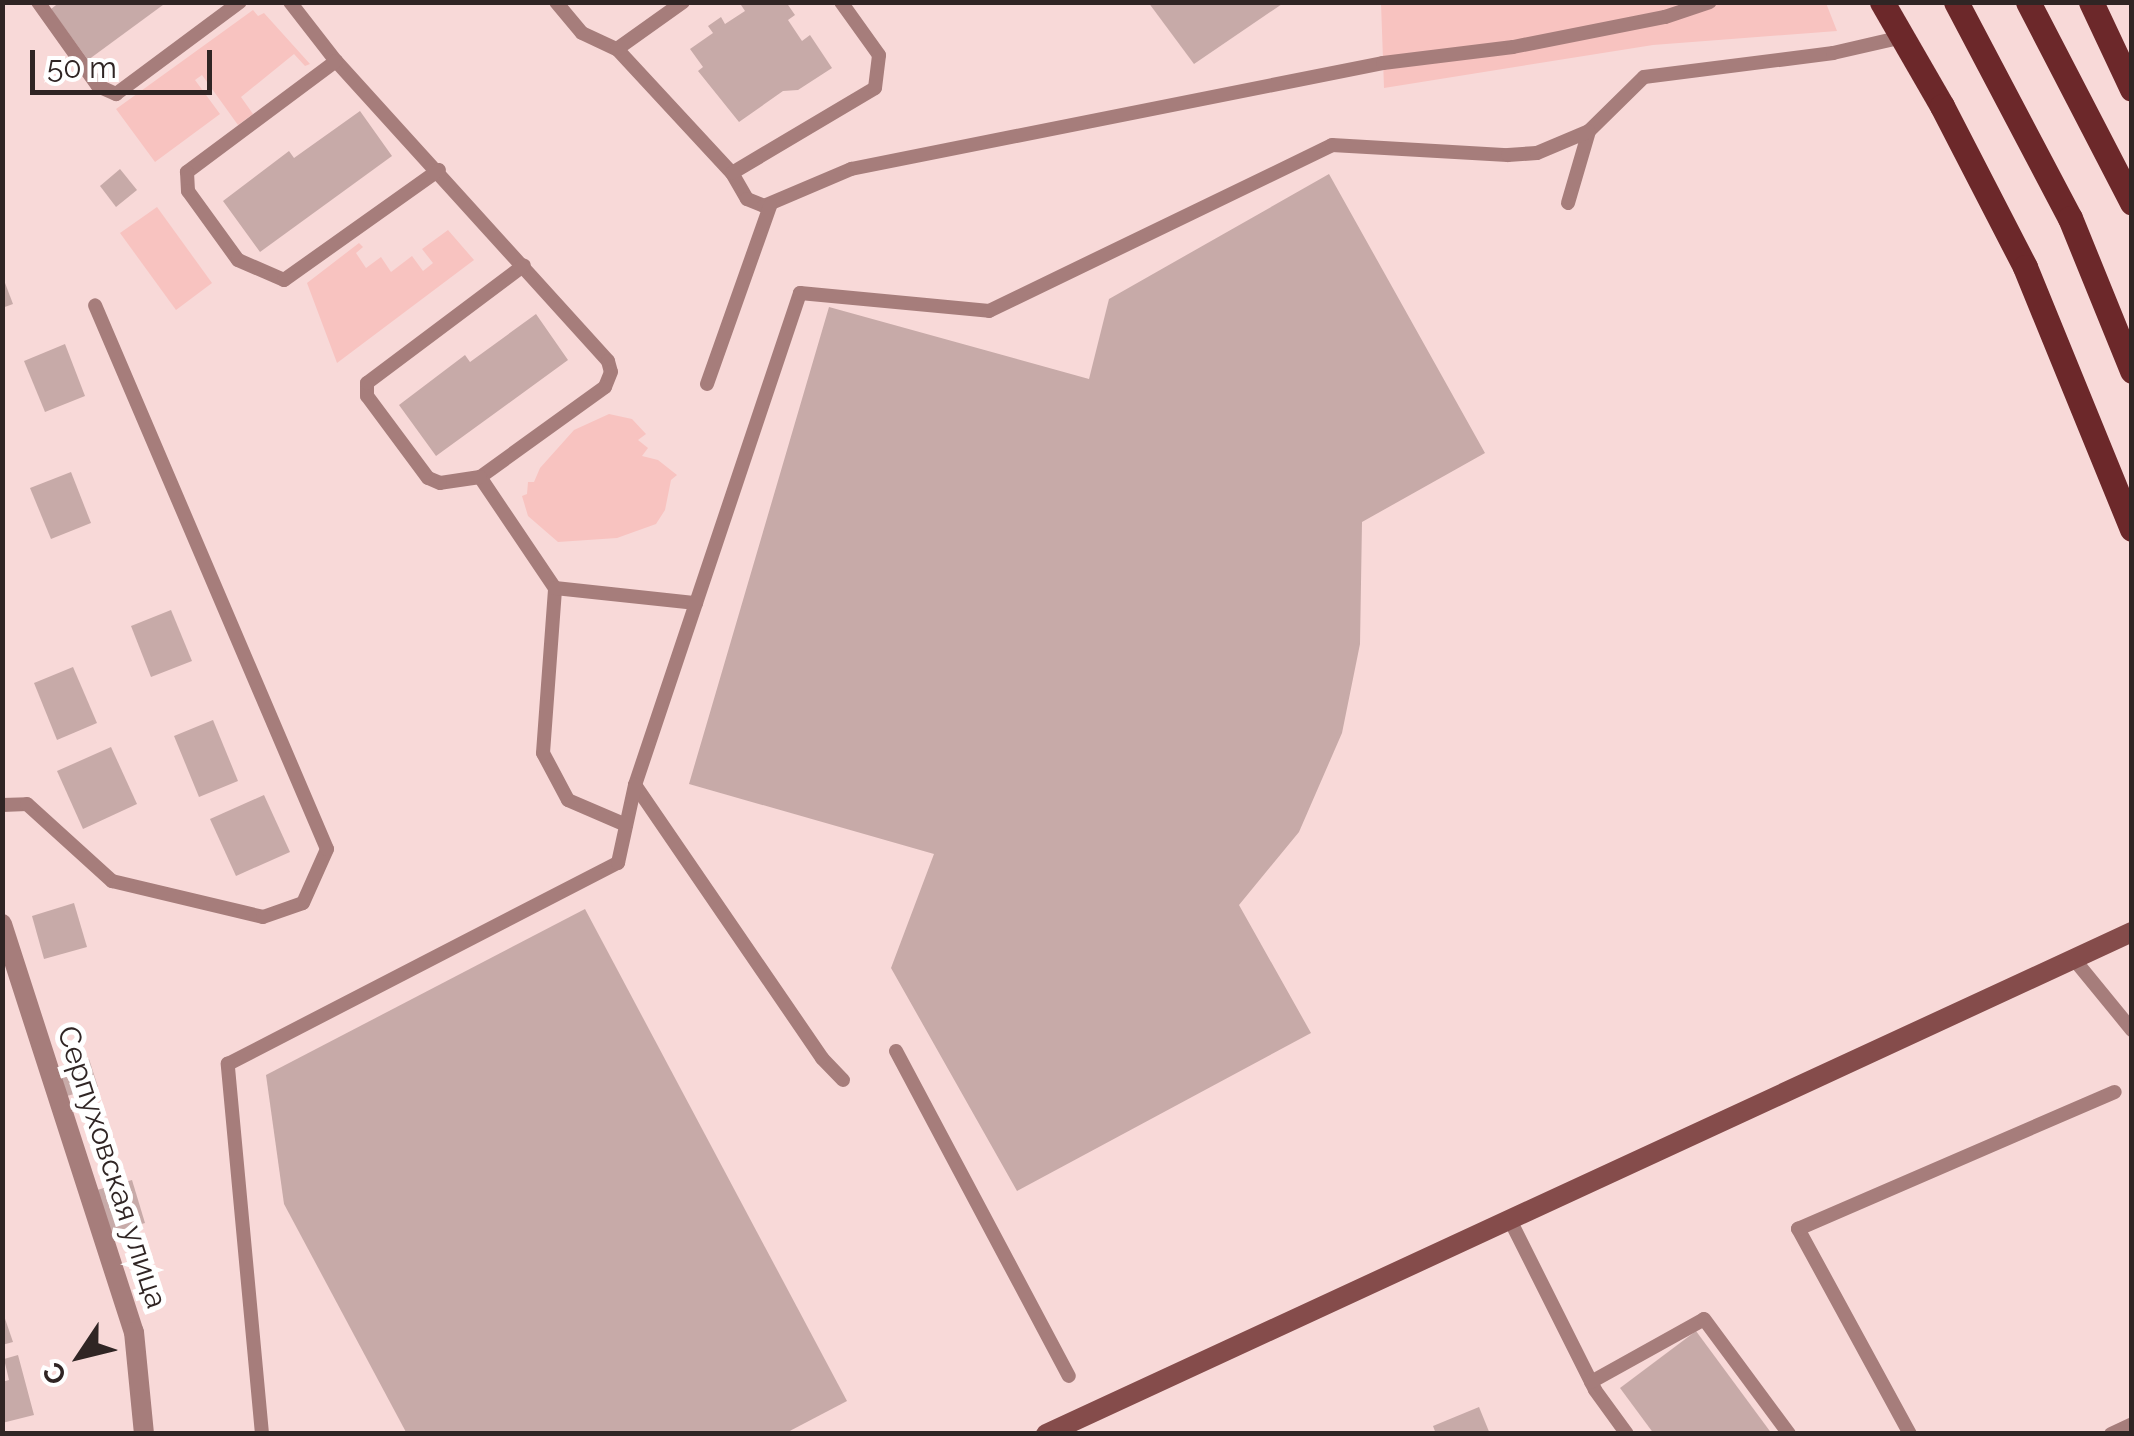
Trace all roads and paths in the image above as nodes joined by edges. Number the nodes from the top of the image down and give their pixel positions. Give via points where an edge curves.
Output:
1 (38, 2) edge
2 (240, 2) edge
3 (290, 2) edge
4 (556, 2) edge
5 (682, 2) edge
6 (842, 2) edge
7 (1710, 2) edge
8 (1882, 2) edge
9 (1956, 2) edge
10 (2028, 2) edge
11 (2092, 2) edge
12 (1902, 37) junction
13 (617, 49) junction
14 (336, 61) junction
15 (2132, 89) edge
16 (1588, 132) junction
17 (439, 170) junction
18 (732, 173) junction
19 (2127, 194) edge
20 (1568, 203) dead end
21 (770, 206) junction
22 (524, 265) junction
23 (94, 305) dead end
24 (2132, 371) edge
25 (708, 384) dead end
26 (480, 477) junction
27 (2132, 528) edge
28 (555, 588) junction
29 (696, 603) junction
30 (635, 785) junction
31 (2, 805) edge
32 (626, 825) junction
33 (2, 924) edge
34 (2132, 932) edge
35 (2073, 958) junction
36 (2132, 1030) edge
37 (896, 1051) dead end
38 (844, 1080) dead end
39 (2115, 1092) dead end
40 (1509, 1218) junction
41 (1069, 1376) dead end
42 (1591, 1382) junction
43 (2132, 1424) edge
44 (144, 1434) edge
45 (262, 1434) edge
46 (1046, 1434) edge
47 (1628, 1434) edge
48 (1789, 1434) edge
49 (1910, 1434) edge
50 (2111, 1434) edge

1 - 2 lane via 98,86 116,94
3 - 14 lane
4 - 13 lane via 582,33
5 - 13 lane
6 - 18 lane via 880,55 875,88
7 - 21 lane via 1513,47 1383,63 851,170
8 - 12 main road
9 - 24 main road via 2070,218
10 - 19 main road
11 - 15 main road
12 - 16 lane via 1833,54 1644,77
12 - 27 main road via 2025,267
13 - 18 lane
14 - 17 lane
14 - 17 lane via 187,172 188,191 238,260 284,280
16 - 20 lane
16 - 29 lane via 1537,153 1508,155 1332,145 989,310 800,293
17 - 22 lane
18 - 21 lane via 748,198
21 - 25 lane
22 - 26 lane via 608,361 609,381
22 - 26 lane via 368,383 367,396 428,478 440,483
23 - 31 lane via 327,849 303,903 264,917 112,881 27,804
26 - 28 lane
28 - 29 lane
28 - 32 lane via 543,753 568,800
29 - 30 lane
30 - 32 lane
30 - 38 lane via 822,1058
32 - 45 lane via 618,863 228,1064
33 - 44 street, Серпуховская улица via 134,1332
34 - 35 street
35 - 36 lane
35 - 40 street
37 - 41 lane
39 - 49 lane via 1798,1228
40 - 42 lane
40 - 46 street
42 - 47 lane
42 - 48 lane via 1704,1319
43 - 50 lane

